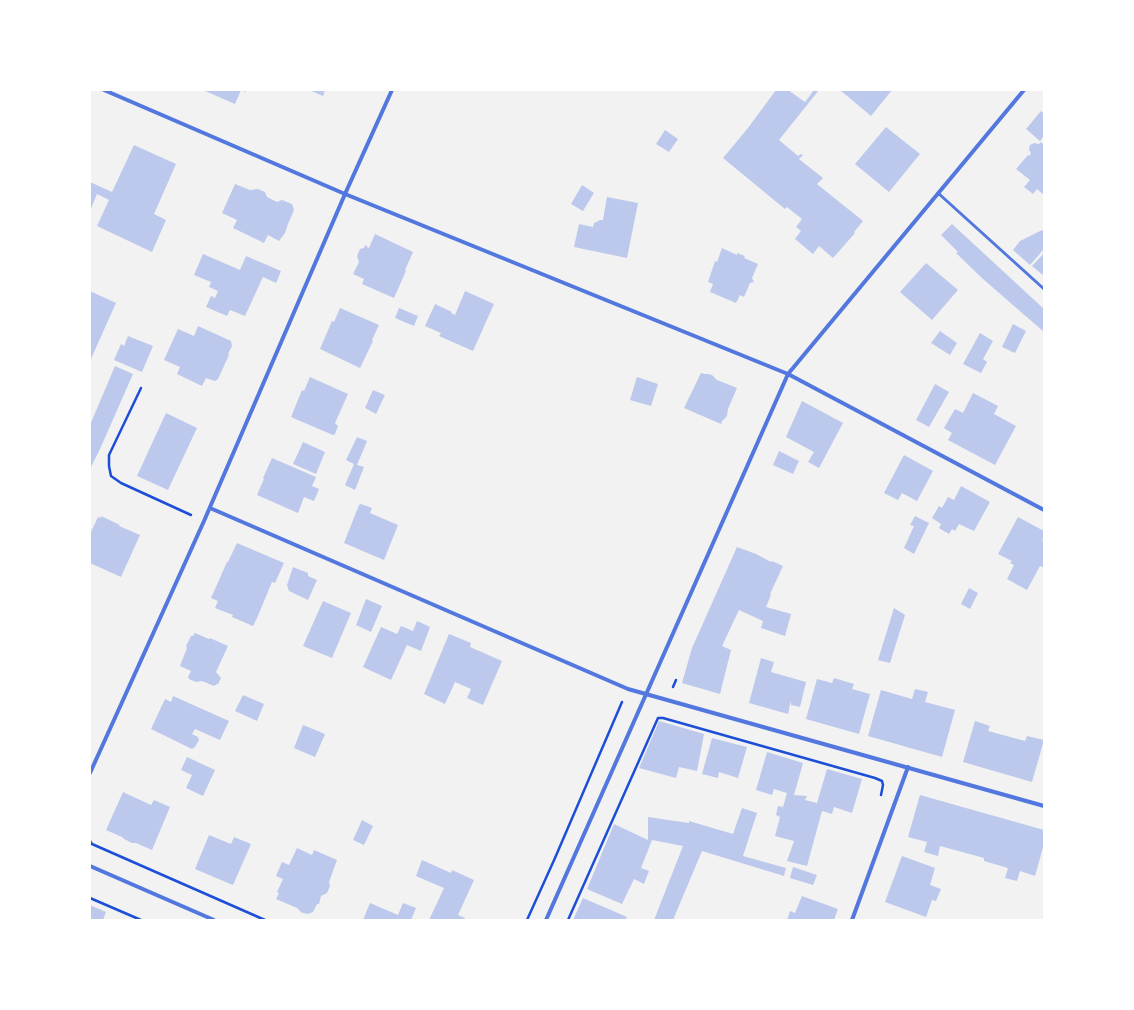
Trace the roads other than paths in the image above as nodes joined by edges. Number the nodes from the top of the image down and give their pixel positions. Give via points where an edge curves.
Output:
1 (104, 90) edge
2 (392, 90) edge
3 (1024, 90) edge
4 (938, 193) junction
5 (345, 194) junction
6 (1044, 289) edge
7 (788, 374) junction
8 (210, 508) junction
9 (1044, 510) edge
10 (645, 694) junction
11 (908, 767) junction
12 (90, 773) edge
13 (1044, 806) edge
14 (90, 866) edge
15 (214, 920) edge
16 (546, 920) edge
17 (852, 920) edge

1 - 5 street
2 - 5 street
3 - 4 street
4 - 6 lane
4 - 7 street
5 - 7 street
5 - 8 street
7 - 9 street
7 - 10 street
8 - 10 street via 628,689
8 - 12 street
10 - 11 street
10 - 16 street
11 - 13 street
11 - 17 street
14 - 15 street

